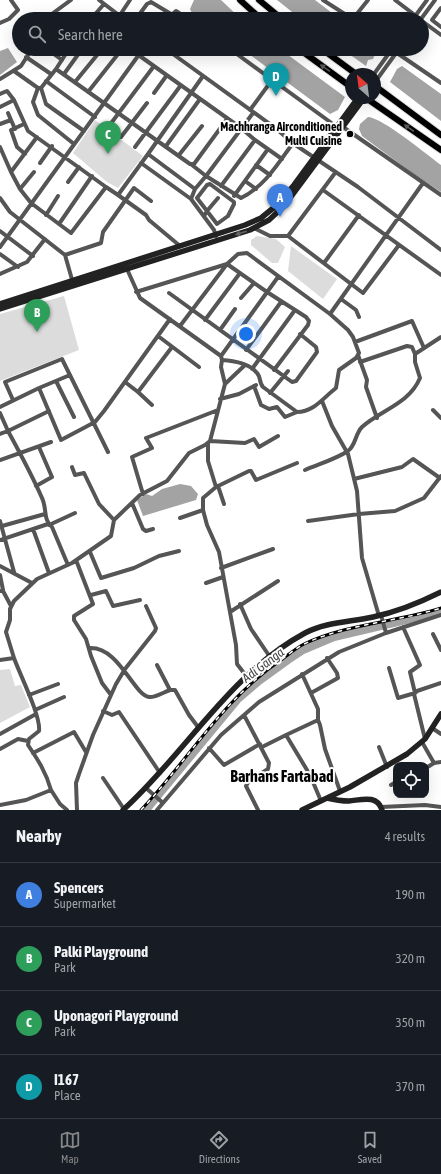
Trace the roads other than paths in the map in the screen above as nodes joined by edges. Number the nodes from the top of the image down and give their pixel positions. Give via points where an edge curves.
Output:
1 (11, 0) edge
2 (71, 0) edge
3 (99, 0) edge
4 (130, 0) edge
5 (240, 0) edge
6 (259, 0) edge
7 (323, 0) edge
8 (368, 0) edge
9 (395, 0) edge
10 (427, 0) edge
11 (435, 0) edge
12 (104, 4) junction
13 (441, 8) edge
14 (16, 12) edge
15 (55, 12) edge
16 (97, 12) edge
17 (116, 12) edge
18 (122, 12) edge
19 (141, 12) edge
20 (168, 12) edge
21 (253, 12) edge
22 (274, 12) edge
23 (342, 12) edge
24 (359, 12) edge
25 (408, 12) edge
26 (418, 12) edge
27 (427, 12) edge
28 (12, 16) edge
29 (0, 23) edge
30 (429, 26) edge
31 (441, 27) edge
32 (441, 36) edge
33 (57, 56) edge
34 (65, 56) edge
35 (77, 56) edge
36 (96, 56) edge
37 (116, 56) edge
38 (138, 56) edge
39 (140, 56) edge
40 (176, 56) edge
41 (239, 56) edge
42 (309, 56) edge
43 (332, 56) edge
44 (387, 56) edge
45 (394, 56) edge
46 (405, 56) edge
47 (26, 57) joint
48 (62, 60) junction
49 (154, 66) junction
50 (348, 68) edge
51 (378, 68) edge
52 (56, 69) junction
53 (14, 71) junction
54 (51, 74) junction
55 (64, 74) junction
56 (381, 74) edge
57 (166, 75) junction
58 (203, 76) junction
59 (0, 79) edge
60 (272, 80) junction
61 (46, 81) junction
62 (75, 82) junction
63 (345, 83) edge
64 (441, 83) edge
65 (181, 85) junction
66 (39, 88) junction
67 (381, 91) edge
68 (88, 92) junction
69 (190, 92) junction
70 (154, 93) dead end
71 (0, 94) edge
72 (200, 99) junction
73 (14, 100) junction
74 (147, 102) dead end
75 (104, 104) junction
76 (354, 104) edge
77 (360, 104) edge
78 (374, 104) edge
79 (0, 107) edge
80 (252, 112) junction
81 (8, 113) dead end
82 (118, 114) junction
83 (95, 117) junction
84 (227, 119) junction
85 (11, 120) junction
86 (132, 123) junction
87 (0, 124) edge
88 (24, 124) junction
89 (109, 126) dead end
90 (202, 126) dead end
91 (340, 127) junction
92 (241, 128) junction
93 (15, 129) junction
94 (84, 131) junction
95 (145, 132) junction
96 (441, 136) edge
97 (37, 137) junction
98 (121, 137) dead end
99 (157, 140) junction
100 (255, 140) junction
101 (293, 143) junction
102 (74, 144) junction
103 (52, 146) junction
104 (166, 146) junction
105 (0, 147) edge
106 (135, 147) dead end
107 (268, 148) junction
108 (441, 150) edge
109 (25, 154) junction
110 (148, 154) junction
111 (65, 155) junction
112 (180, 156) junction
113 (282, 159) junction
114 (317, 159) junction
115 (40, 163) dead end
116 (141, 163) junction
117 (192, 165) junction
118 (256, 165) junction
119 (80, 167) junction
120 (11, 172) junction
121 (34, 172) dead end
122 (335, 173) junction
123 (270, 175) junction
124 (92, 176) junction
125 (206, 176) junction
126 (245, 181) junction
127 (68, 182) dead end
128 (423, 183) junction
129 (221, 186) junction
130 (106, 187) junction
131 (20, 189) junction
132 (195, 189) junction
133 (256, 189) junction
134 (323, 190) junction
135 (118, 194) junction
136 (441, 195) edge
137 (58, 196) dead end
138 (234, 196) junction
139 (0, 198) edge
140 (218, 198) dead end
141 (191, 199) junction
142 (126, 200) junction
143 (152, 201) dead end
144 (31, 203) junction
145 (207, 211) junction
146 (46, 214) junction
147 (359, 215) junction
148 (204, 216) junction
149 (398, 218) junction
150 (19, 220) junction
151 (58, 224) junction
152 (254, 228) junction
153 (0, 231) edge
154 (215, 234) junction
155 (386, 235) junction
156 (288, 236) junction
157 (7, 237) junction
158 (45, 239) junction
159 (218, 240) junction
160 (399, 245) junction
161 (180, 246) junction
162 (0, 247) edge
163 (441, 250) edge
164 (0, 254) edge
165 (65, 255) junction
166 (33, 256) junction
167 (160, 256) junction
168 (324, 263) junction
169 (227, 264) junction
170 (18, 267) junction
171 (127, 269) junction
172 (240, 273) junction
173 (0, 274) edge
174 (441, 275) edge
175 (278, 277) junction
176 (73, 283) junction
177 (254, 283) junction
178 (351, 283) junction
179 (136, 292) junction
180 (267, 292) junction
181 (169, 293) dead end
182 (242, 298) dead end
183 (340, 300) junction
184 (281, 302) junction
185 (0, 304) edge
186 (0, 309) edge
187 (235, 309) dead end
188 (295, 310) junction
189 (192, 311) junction
190 (330, 314) junction
191 (359, 316) dead end
192 (170, 319) junction
193 (205, 320) junction
194 (180, 326) junction
195 (220, 330) junction
196 (300, 334) junction
197 (158, 336) junction
198 (441, 337) edge
199 (233, 340) junction
200 (356, 342) junction
201 (172, 347) junction
202 (424, 348) junction
203 (246, 350) junction
204 (415, 354) junction
205 (358, 355) junction
206 (222, 358) junction
207 (259, 360) junction
208 (360, 362) junction
209 (245, 365) junction
210 (199, 366) dead end
211 (252, 369) junction
212 (274, 370) junction
213 (288, 371) dead end
214 (70, 376) junction
215 (284, 376) junction
216 (56, 381) junction
217 (5, 382) junction
218 (125, 382) junction
219 (259, 383) junction
220 (225, 384) junction
221 (0, 385) edge
222 (254, 386) junction
223 (40, 388) junction
224 (138, 392) junction
225 (270, 393) junction
226 (220, 399) junction
227 (13, 400) junction
228 (322, 401) junction
229 (152, 405) dead end
230 (0, 407) edge
231 (218, 410) junction
232 (433, 410) dead end
233 (48, 411) junction
234 (0, 412) edge
235 (297, 412) junction
236 (74, 417) dead end
237 (377, 418) junction
238 (441, 418) edge
239 (95, 422) junction
240 (8, 431) junction
241 (0, 434) edge
242 (278, 436) dead end
243 (50, 442) dead end
244 (209, 442) junction
245 (39, 447) junction
246 (347, 451) junction
247 (108, 452) dead end
248 (20, 453) junction
249 (0, 460) edge
250 (297, 463) dead end
251 (72, 467) dead end
252 (305, 470) dead end
253 (440, 477) edge
254 (354, 479) junction
255 (36, 486) junction
256 (217, 486) junction
257 (143, 494) junction
258 (132, 503) junction
259 (224, 504) dead end
260 (203, 510) junction
261 (75, 513) dead end
262 (45, 514) junction
263 (359, 514) junction
264 (180, 518) dead end
265 (114, 520) junction
266 (308, 521) dead end
267 (1, 523) edge
268 (48, 525) junction
269 (33, 529) junction
270 (153, 529) dead end
271 (2, 539) edge
272 (273, 549) dead end
273 (179, 551) dead end
274 (90, 552) junction
275 (76, 560) junction
276 (68, 565) junction
277 (0, 566) edge
278 (221, 568) junction
279 (14, 572) junction
280 (49, 573) junction
281 (0, 575) edge
282 (223, 577) junction
283 (278, 581) dead end
284 (32, 583) junction
285 (206, 583) dead end
286 (1, 590) edge
287 (441, 592) edge
288 (91, 595) junction
289 (140, 600) dead end
290 (240, 604) junction
291 (11, 606) junction
292 (146, 606) dead end
293 (230, 612) junction
294 (380, 616) junction
295 (441, 616) edge
296 (403, 627) junction
297 (386, 633) junction
298 (432, 634) dead end
299 (90, 648) junction
300 (441, 650) edge
301 (270, 657) junction
302 (14, 658) junction
303 (327, 658) junction
304 (0, 660) edge
305 (157, 665) dead end
306 (389, 668) dead end
307 (125, 669) junction
308 (302, 674) junction
309 (247, 677) junction
310 (441, 683) edge
311 (58, 684) dead end
312 (170, 690) junction
313 (415, 692) junction
314 (310, 693) junction
315 (29, 695) junction
316 (111, 695) junction
317 (64, 697) dead end
318 (103, 711) junction
319 (36, 712) junction
320 (441, 714) edge
321 (244, 715) junction
322 (318, 720) junction
323 (198, 727) junction
324 (432, 728) junction
325 (0, 734) edge
326 (441, 734) edge
327 (286, 735) junction
328 (28, 741) junction
329 (423, 741) junction
330 (261, 746) junction
331 (379, 747) dead end
332 (209, 748) junction
333 (0, 750) edge
334 (86, 752) junction
335 (33, 753) junction
336 (397, 762) edge
337 (441, 762) edge
338 (434, 763) junction
339 (393, 764) edge
340 (429, 766) edge
341 (387, 767) junction
342 (160, 773) junction
343 (103, 778) dead end
344 (146, 788) junction
345 (50, 790) junction
346 (340, 791) junction
347 (327, 798) junction
348 (321, 801) junction
349 (163, 803) junction
350 (0, 805) edge
351 (441, 807) edge
352 (381, 808) edge
353 (124, 809) edge
354 (67, 810) edge
355 (77, 810) edge
356 (157, 810) edge
357 (258, 810) edge
358 (302, 810) edge

1 - 14 street via 18,10
2 - 15 street
3 - 12 street
4 - 18 street
5 - 21 main road
6 - 22 main road
7 - 23 street
8 - 24 street
9 - 25 street
10 - 26 street
11 - 27 street
12 - 16 street
12 - 17 street
13 - 31 street via 432,20
19 - 20 street via 151,2
28 - 29 street
30 - 32 street
33 - 48 street
34 - 48 street
35 - 55 street
36 - 62 street
37 - 68 street
38 - 75 street
39 - 49 street
40 - 58 street
41 - 60 street
63 -> 42 main road
43 - 50 main road
44 - 51 street
45 - 56 street
46 - 64 street
47 - 53 street
47 - 54 street
48 - 52 street
49 - 57 street
49 - 82 street
52 - 54 street
52 - 55 street
53 - 59 street
53 - 66 street
54 - 61 street
55 - 62 street
57 - 65 street
57 - 70 street
58 - 69 street
58 - 80 street
60 - 80 street
60 - 91 street
61 - 66 street
61 - 83 street
62 - 68 street
65 - 69 street
65 - 95 street
66 - 94 street via 46,104
66 - 102 street via 33,102 38,115
67 - 96 main road
68 - 75 street
69 - 72 street
69 - 99 street
71 - 73 street via 7,91
72 - 84 street
72 - 104 street
73 - 79 street
73 - 88 street
74 - 86 street
75 - 82 street
75 - 83 street
76 - 91 main road
77 - 91 main road
108 -> 78 main road
80 - 92 street
80 - 101 street
81 - 85 street
82 - 86 street
82 - 89 street
83 - 94 street
84 - 92 street
84 - 117 street
85 - 87 street
85 - 93 street
86 - 95 street
86 - 98 street
88 - 93 street
88 - 97 street
90 - 112 street
91 - 114 main road
91 - 128 street
92 - 100 street
92 - 125 street
93 - 109 street via 11,130 18,147
94 - 102 street
95 - 99 street
95 - 106 street
97 - 103 street
97 - 109 street
99 - 104 street
99 - 110 street
100 - 107 street
100 - 129 street
101 - 113 street
101 - 114 street
102 - 111 street
103 - 111 street
103 - 115 street
104 - 112 street
105 - 120 street
107 - 113 street
107 - 118 street
109 - 120 street
110 - 116 street
110 - 132 street
111 - 119 street
111 - 144 street
112 - 117 street
113 - 123 street
114 - 122 street
114 - 152 main road via 284,206 269,220
114 - 154 main road via 277,205 261,218
116 - 135 street
116 - 141 street
117 - 125 street
118 - 123 street
118 - 126 street
119 - 124 street
119 - 127 street
120 - 131 street
121 - 131 street
122 - 134 street
122 - 149 street
123 - 133 street
124 - 130 street
124 - 151 street
125 - 129 street
125 - 132 street
126 - 133 street
126 - 138 street
128 - 136 street
128 - 149 street
129 - 138 street
130 - 135 street
130 - 151 street via 72,232
131 - 144 street
132 - 141 street
133 - 138 street via 240,198
134 - 147 street
134 - 156 street
135 - 142 street
137 - 146 street
139 - 150 street
140 - 145 street
141 - 148 street
142 - 143 street via 134,188
142 - 161 street
142 - 165 street via 102,234 101,243
144 - 146 street
144 - 150 street
145 - 145 street via 197,198 207,185 210,184 234,202 228,216 217,224
145 - 148 street
146 - 151 street
147 - 155 street
147 - 168 street
148 - 154 street
149 - 155 street
149 - 163 street
150 - 157 street
150 - 158 street
152 - 156 street via 270,236
152 -> 159 main road
153 - 157 street
154 - 159 street
154 - 161 main road
155 - 160 street
155 - 178 street
156 - 168 street
157 - 162 street
157 - 166 street
158 - 165 street
158 - 166 street
159 - 167 main road
160 - 174 street
160 - 178 street via 364,293
161 - 167 main road
164 - 170 street
165 - 176 street
166 - 170 street
167 - 171 main road
167 - 176 main road
168 - 178 street
169 - 172 street
169 - 175 street via 233,256 247,253
169 - 179 street
169 - 189 street
170 - 173 street
171 - 176 main road
171 - 179 street
172 - 177 street
172 - 193 street
175 - 180 street
175 - 190 street
176 - 185 main road
176 - 186 main road
177 - 180 street
177 - 182 street
178 - 183 street
179 - 192 street via 140,298
180 - 184 street
180 - 199 street
181 - 189 street
183 - 190 street
183 - 191 street via 356,310
184 - 188 street
184 - 203 street
187 - 195 street
188 - 196 street via 309,321
188 - 207 street
189 - 193 street
189 - 194 street
190 - 200 street via 348,330
192 - 194 street
192 - 197 street
193 - 195 street
194 - 206 street
195 - 199 street
196 - 212 street
196 - 215 street via 316,347 317,352 296,381 292,382
197 - 201 street
197 - 218 street
198 - 202 street
199 - 203 street
199 - 206 street
200 - 202 street via 412,321
200 - 205 street
201 - 210 street
201 - 224 street
202 - 204 street
203 - 207 street
204 - 208 street via 412,347 407,346
204 - 237 street via 420,378 416,386 398,404
205 - 208 street
205 - 228 street via 342,366 338,373 336,388
206 - 209 street
206 - 220 street via 221,367
207 - 211 street
207 - 212 street
208 - 237 street
209 - 211 street
209 - 220 street
211 - 219 street via 259,375
212 - 215 street
213 - 215 street
214 - 216 street
214 - 217 street via 62,359
214 - 239 street
215 - 225 street
216 - 223 street
216 - 236 street
217 - 221 street
217 - 227 street
218 - 224 street
218 - 239 street
219 - 222 street
219 - 225 street
220 - 226 street
222 - 226 street via 239,394
222 - 235 street via 261,405 269,409 277,407 285,417
223 - 227 street
223 - 233 street
224 - 229 street
225 - 235 street
226 - 231 street
227 - 230 street
228 - 235 street
228 - 246 street via 332,426
231 - 244 street
231 - 257 street via 146,438 152,448 132,457
232 - 238 street
233 - 239 street via 61,440
233 - 240 street
234 - 240 street
237 - 246 street via 360,430 355,443
239 - 247 street
240 - 241 street
240 - 248 street
242 - 244 street via 259,447 254,439 245,443
243 - 245 street
244 - 256 street via 208,461
244 - 257 street via 189,453 167,481
245 - 248 street
245 - 255 street via 52,477
246 - 252 street
246 - 254 street
248 - 249 street
248 - 255 street
250 - 256 street via 256,480 249,471
251 - 265 street via 75,475 84,473 99,504
253 - 254 street via 413,459 402,467
253 - 263 street via 424,498 408,507 395,511
254 - 263 street
255 - 262 street via 43,500
256 - 259 street
256 - 260 street via 203,498
257 - 258 street
258 - 265 street
258 - 270 street via 143,529
260 - 264 street
260 - 278 street via 210,533 220,552
261 - 268 street
262 - 267 street
262 - 268 street
263 - 266 street
263 - 294 street via 359,542 363,565
265 - 274 street via 111,536
267 - 271 street
268 - 269 street
268 - 276 street
269 - 271 street
269 - 280 street
271 - 279 street
272 - 278 street
273 - 274 street via 101,578
274 - 275 street
275 - 276 street
275 - 288 street
276 - 280 street
277 - 279 street
278 - 282 street
279 - 284 street
280 - 284 street
281 - 286 street
282 - 285 street
282 - 293 street
283 - 290 street
284 - 291 street
286 - 291 street
287 - 294 main road via 401,610
288 - 289 street via 106,591 113,606
288 - 299 street via 93,604 74,617
290 - 293 street
290 - 301 street
291 - 302 street via 6,632
292 - 307 street via 155,631
293 - 309 street via 237,664
294 - 297 street
294 - 301 main road via 314,629
295 - 296 street
296 - 297 street
296 - 313 street via 420,666 410,672
297 - 303 street
298 - 300 street
299 - 307 street via 103,651
299 - 316 street via 97,672
301 - 309 main road
302 - 304 street
302 - 315 street
303 - 308 street
303 - 314 street via 338,678
305 - 312 street
306 - 313 street via 398,698
307 - 312 street via 137,688 145,695 151,697
307 - 316 street
308 - 314 street
308 - 321 street
309 - 323 main road
310 - 313 street
311 - 315 street
312 - 323 street via 175,690
313 - 329 street
314 - 322 street via 318,709
315 - 319 street
316 - 318 street
317 - 319 street
318 - 334 street
318 - 342 street via 112,715 119,712
319 - 325 street
319 - 328 street via 40,724 39,731
320 - 324 main road
321 - 330 street
321 - 332 street
322 - 327 street
322 - 346 street via 324,749
323 - 342 main road
324 - 326 street
324 - 329 main road
327 - 330 street
327 - 348 street via 310,775
328 - 333 street via 18,739
328 - 335 street
329 - 336 main road
329 - 338 street
330 - 332 street via 224,765
330 - 357 street via 269,767 246,786
331 - 341 street
332 - 349 street
334 - 335 street via 74,732
334 - 355 street via 76,783
335 - 345 street via 48,777
337 - 338 street
338 - 340 street
339 - 341 main road
341 - 346 main road
342 - 344 main road
343 - 353 street
344 - 349 street
344 - 353 main road
345 - 350 street via 32,798
345 - 354 street
346 - 347 main road
347 - 348 main road
347 - 352 main road via 340,801 370,799 376,801
348 - 358 main road
349 - 356 street
351 - 352 street via 425,805

